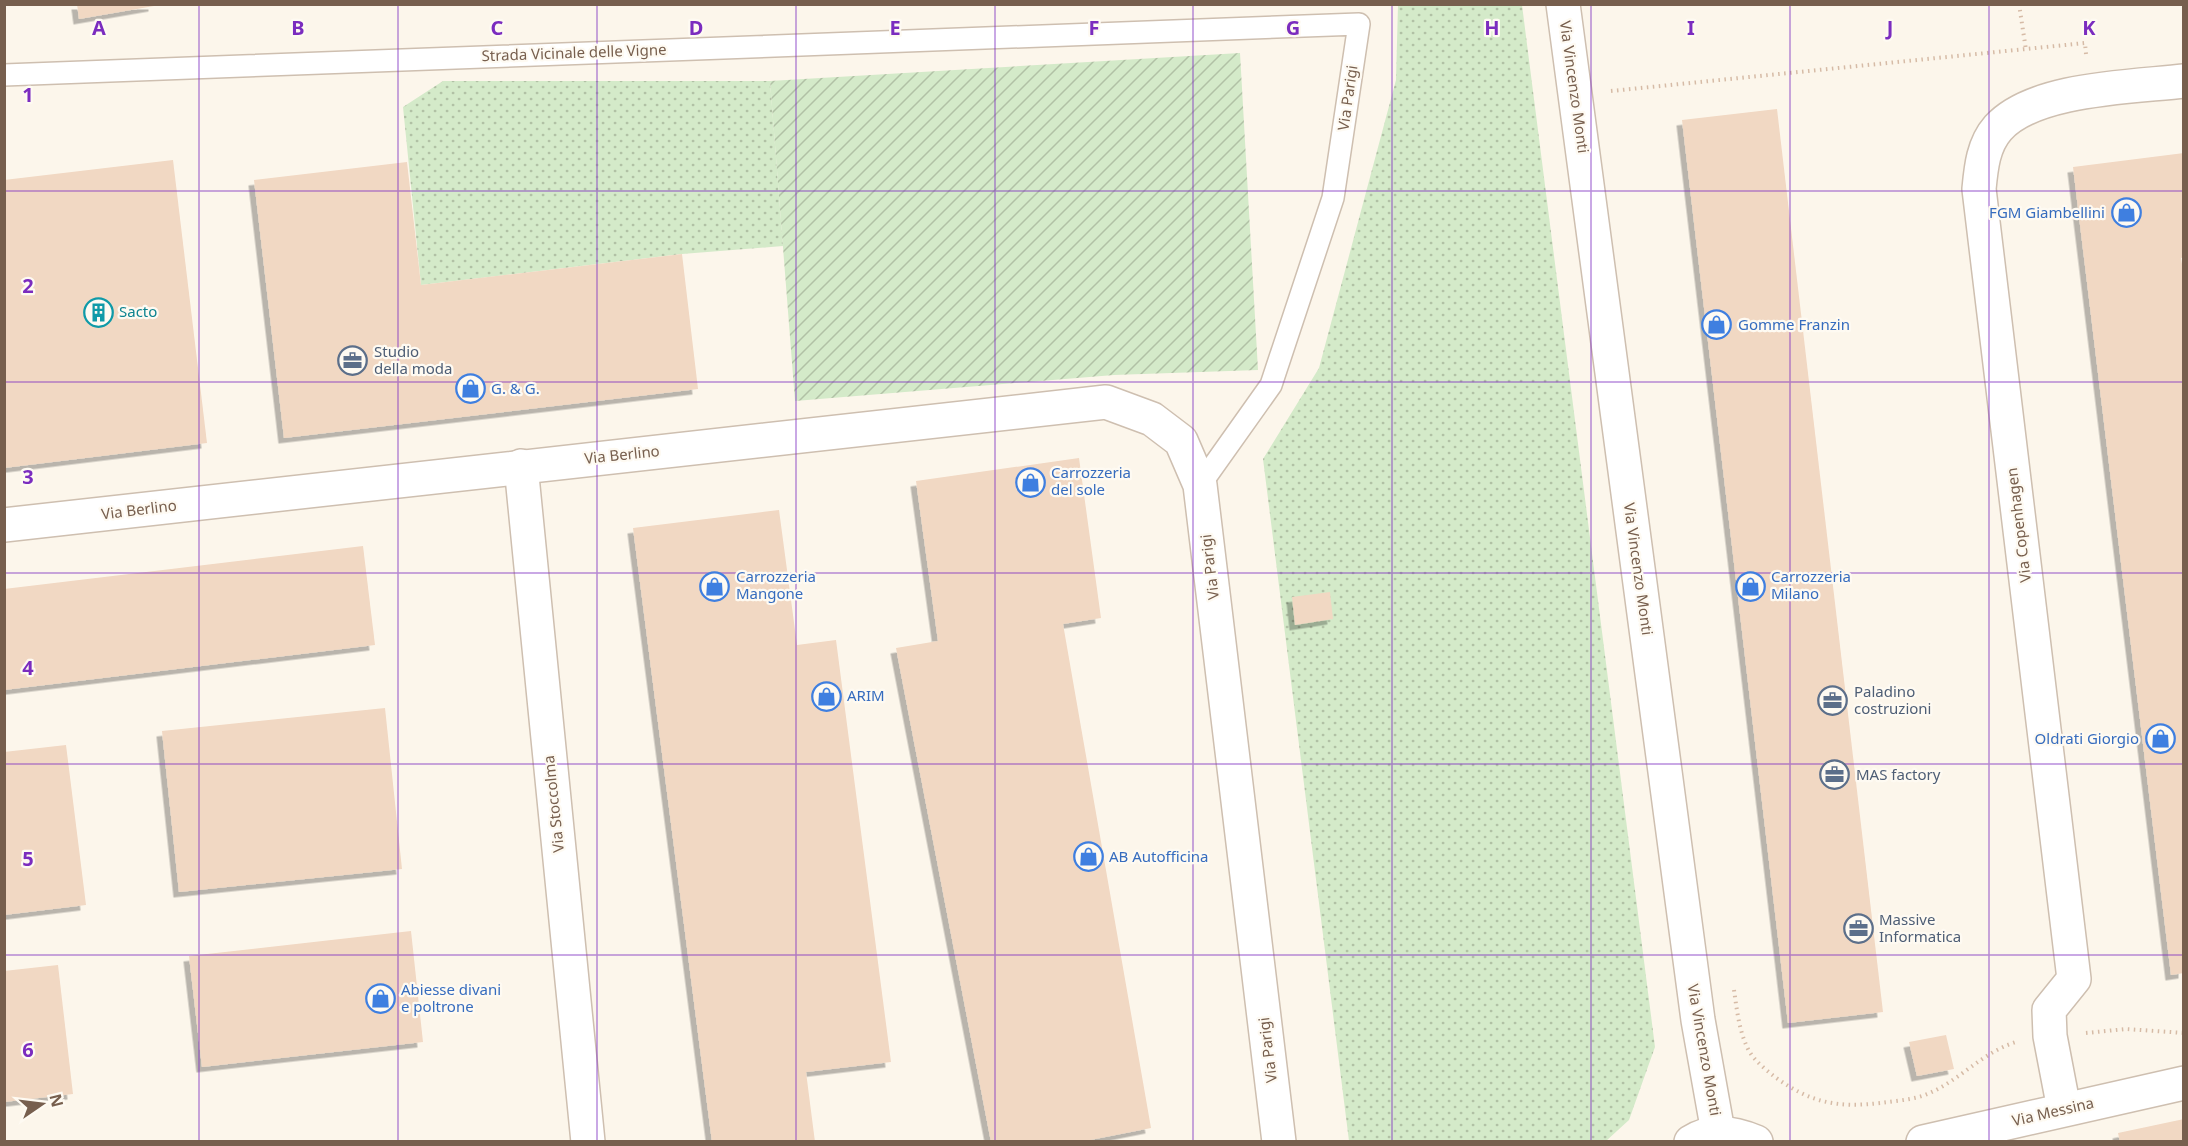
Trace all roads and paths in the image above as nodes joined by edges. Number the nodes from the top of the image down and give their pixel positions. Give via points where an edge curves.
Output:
1 (1563, 4) edge
2 (2019, 4) edge
3 (1359, 24) joint
4 (2026, 50) junction
5 (4, 75) edge
6 (2184, 81) edge
7 (2090, 93) junction
8 (1575, 97) junction
9 (521, 466) junction
10 (1200, 485) junction
11 (4, 525) edge
12 (1737, 1012) dead end
13 (2184, 1083) edge
14 (1922, 1096) dead end
15 (2064, 1109) junction
16 (1705, 1137) edge
17 (588, 1142) edge
18 (1279, 1142) edge
19 (1756, 1142) edge
20 (1923, 1142) edge

1 - 8 street, Via Vincenzo Monti
2 - 4 path
3 - 5 lane, Strada Vicinale delle Vigne
3 - 10 lane, Via Parigi via 1333,198 1271,385
4 - 7 path via 2085,43
4 - 8 path
6 - 7 street, Via Copenhagen
7 - 15 street, Via Copenhagen via 2056,97 2023,108 1998,129 1982,159 1979,189 2074,980 2049,1010
8 - 16 street, Via Vincenzo Monti via 1696,1009
9 - 10 street, Via Berlino via 1106,402 1152,419 1182,441
9 - 11 street, Via Berlino
9 - 17 street, Via Stoccolma
10 - 18 street, Via Parigi
12 - 14 path via 1750,1053 1792,1090 1823,1103 1853,1106
13 - 15 street, Via Messina
15 - 20 street, Via Messina
16 - 19 street via 1739,1134

